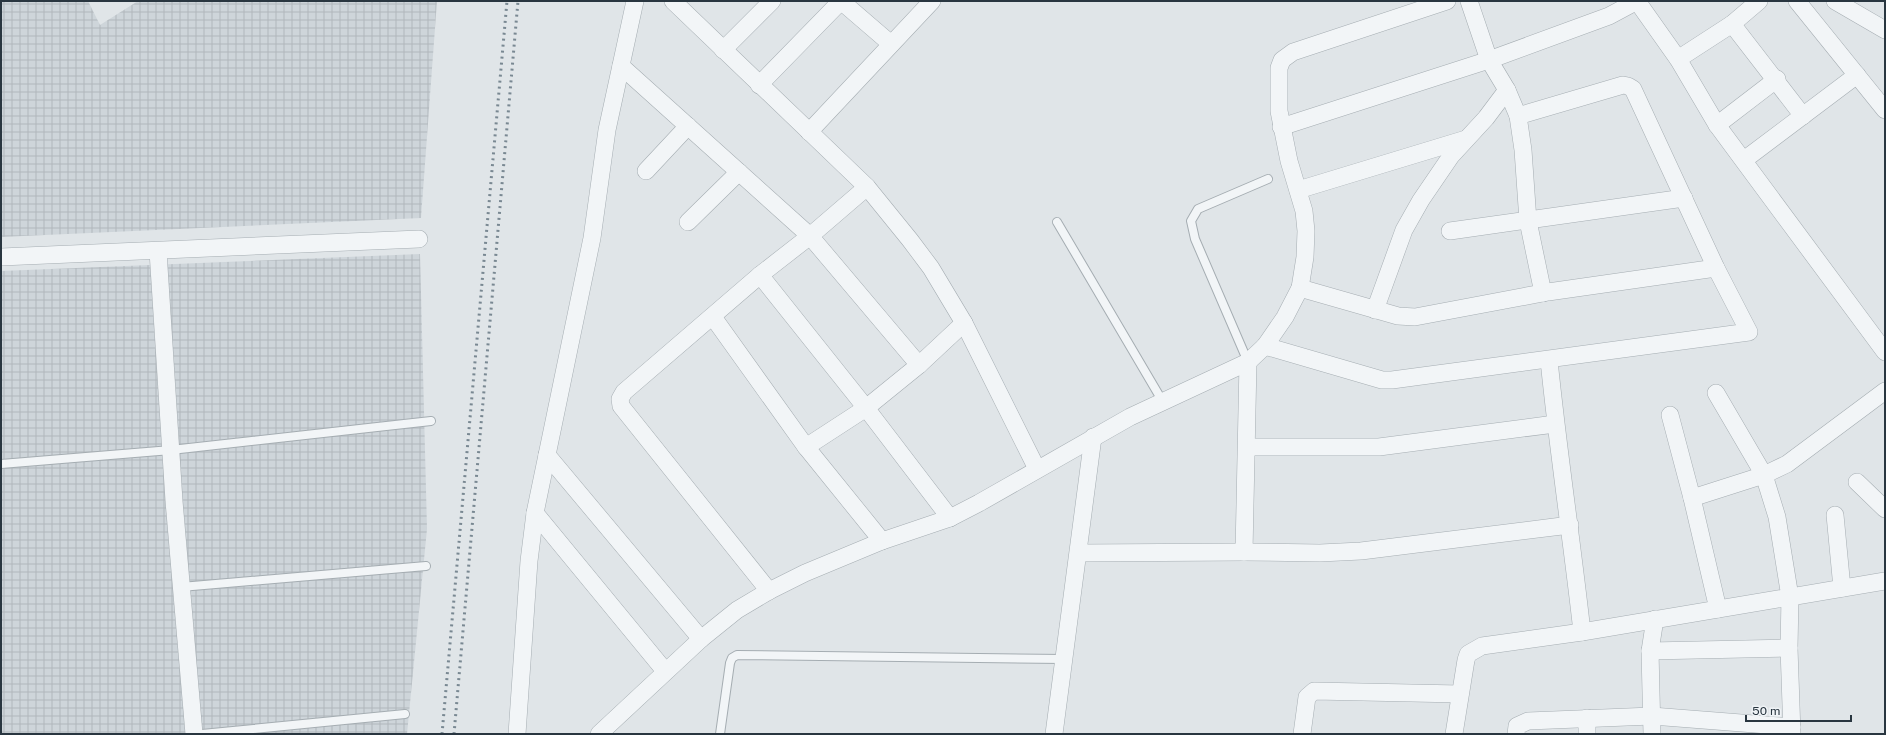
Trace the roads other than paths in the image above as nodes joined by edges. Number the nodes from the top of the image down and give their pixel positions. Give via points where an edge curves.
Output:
1 (635, 1) edge
2 (772, 1) edge
3 (841, 1) edge
4 (932, 1) edge
5 (1447, 1) edge
6 (1469, 1) edge
7 (1637, 1) edge
8 (1759, 1) edge
9 (1797, 1) edge
10 (1838, 2) edge
11 (681, 4) edge
12 (1732, 24) junction
13 (1885, 30) edge
14 (890, 44) junction
15 (723, 50) junction
16 (1678, 59) junction
17 (1489, 60) junction
18 (621, 66) junction
19 (1857, 74) junction
20 (1776, 79) junction
21 (759, 85) junction
22 (1507, 90) junction
23 (1885, 110) edge
24 (1518, 116) junction
25 (1803, 116) junction
26 (1717, 124) junction
27 (688, 126) junction
28 (1281, 127) junction
29 (809, 132) junction
30 (1466, 139) junction
31 (1744, 160) junction
32 (646, 171) dead end
33 (739, 172) junction
34 (1268, 178) dead end
35 (867, 187) junction
36 (1298, 190) junction
37 (1684, 198) junction
38 (1528, 221) junction
39 (688, 222) dead end
40 (1057, 222) dead end
41 (1450, 231) dead end
42 (810, 236) junction
43 (419, 239) dead end
44 (158, 251) junction
45 (1, 257) edge
46 (1716, 268) junction
47 (760, 275) junction
48 (1300, 288) junction
49 (1543, 293) junction
50 (1375, 310) junction
51 (713, 317) junction
52 (964, 323) junction
53 (1265, 346) junction
54 (1885, 352) edge
55 (1549, 360) junction
56 (1248, 362) junction
57 (919, 365) junction
58 (1885, 391) edge
59 (1716, 393) dead end
60 (1163, 402) junction
61 (866, 408) junction
62 (1670, 415) dead end
63 (431, 421) dead end
64 (1555, 424) junction
65 (1093, 438) junction
66 (806, 447) junction
67 (1247, 447) junction
68 (171, 450) junction
69 (547, 455) junction
70 (1, 464) edge
71 (1037, 469) junction
72 (1764, 475) junction
73 (1857, 482) dead end
74 (1692, 498) junction
75 (1885, 509) edge
76 (535, 513) junction
77 (1835, 515) dead end
78 (950, 518) junction
79 (1570, 525) junction
80 (882, 541) junction
81 (1244, 552) junction
82 (1079, 553) junction
83 (426, 566) dead end
84 (1885, 581) edge
85 (181, 587) junction
86 (1842, 588) junction
87 (769, 591) junction
88 (1790, 597) junction
89 (1718, 609) junction
90 (1655, 619) junction
91 (1582, 632) junction
92 (701, 639) junction
93 (1789, 648) junction
94 (1650, 651) junction
95 (1064, 660) junction
96 (665, 672) junction
97 (1460, 694) junction
98 (405, 714) dead end
99 (1652, 716) junction
100 (1587, 726) edge
101 (1792, 730) edge
102 (194, 734) edge
103 (202, 734) edge
104 (517, 734) edge
105 (599, 734) edge
106 (720, 734) edge
107 (1054, 734) edge
108 (1302, 734) edge
109 (1454, 734) edge
110 (1516, 734) edge
111 (1652, 734) edge

1 - 18 street
2 - 15 street
3 - 14 street
3 - 21 street
4 - 14 street
5 - 28 street via 1288,54 1279,68
6 - 17 street
7 - 16 street
7 - 17 street via 1609,16
8 - 12 street
9 - 19 street
10 - 13 street
11 - 15 street
12 - 16 street
12 - 20 street
14 - 29 street
15 - 21 street
16 - 26 street
17 - 22 street
17 - 28 street
18 - 27 street
18 - 69 street via 607,130 592,238
19 - 23 street
19 - 25 street
20 - 25 street
20 - 26 street
21 - 29 street
22 - 24 street
22 - 30 street
24 - 37 street via 1623,85 1628,86 1633,89
24 - 38 street
25 - 31 street
26 - 31 street
27 - 32 street
27 - 33 street
28 - 36 street
29 - 35 street
30 - 36 street
30 - 50 street via 1434,179 1404,230
31 - 54 street
33 - 39 street
33 - 42 street
34 - 56 lane via 1198,209 1191,221 1195,239
35 - 42 street
35 - 52 street via 930,268
36 - 48 street via 1306,231
37 - 38 street
37 - 46 street
38 - 41 street
38 - 49 street
40 - 60 lane
42 - 47 street
42 - 57 street
43 - 44 street
44 - 45 street
44 - 68 street
46 - 49 street
46 - 55 street via 1749,332
47 - 51 street
47 - 61 street
48 - 50 street
48 - 53 street via 1285,317
49 - 50 street via 1415,317
51 - 66 street
51 - 87 street via 624,392 620,403
52 - 57 street
52 - 71 street
53 - 55 street via 1382,380
53 - 56 street
55 - 64 street
56 - 60 street
56 - 67 street
57 - 61 street
58 - 72 street via 1787,464
59 - 72 street
60 - 65 street
61 - 66 street
61 - 78 street
62 - 74 street
63 - 68 lane
64 - 67 street via 1379,447
64 - 79 street
65 - 71 street
65 - 82 street
66 - 80 street
67 - 81 street
68 - 70 lane
68 - 85 street
69 - 76 street
69 - 92 street
71 - 78 street via 979,504
72 - 74 street
72 - 88 street via 1777,518
73 - 75 street
74 - 89 street
76 - 96 street
76 - 104 street via 529,561
77 - 86 street
78 - 80 street
79 - 81 street via 1361,551
79 - 91 street
80 - 87 street
81 - 82 street
82 - 95 street
83 - 85 lane
84 - 86 street
85 - 102 street
86 - 88 street
87 - 92 street via 737,610
88 - 89 street
88 - 93 street
89 - 90 street
90 - 91 street
90 - 94 street
91 - 97 street via 1474,649 1466,660
92 - 96 street
93 - 94 street
93 - 101 street
94 - 99 street
95 - 106 lane via 737,655 730,663
95 - 107 street
96 - 105 street
97 - 108 street via 1314,691 1307,697
97 - 109 street
98 - 103 lane
99 - 100 street
99 - 101 street
99 - 111 street
100 - 110 street via 1524,721 1517,726

